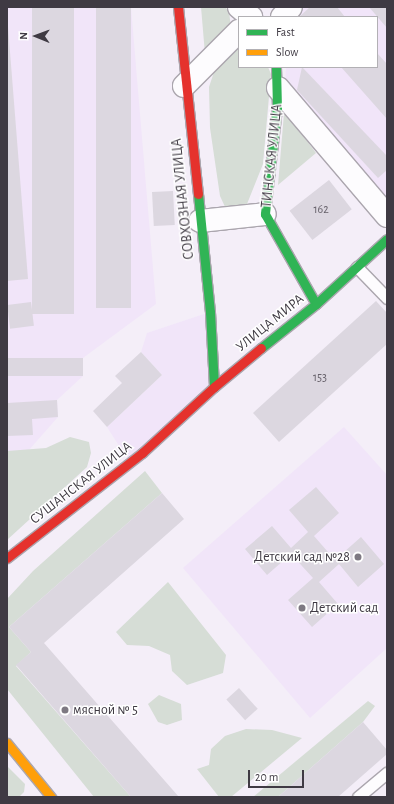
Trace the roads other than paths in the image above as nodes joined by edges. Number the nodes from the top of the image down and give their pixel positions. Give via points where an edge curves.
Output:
1 (178, 7) edge
2 (239, 7) edge
3 (291, 7) edge
4 (250, 16) edge
5 (283, 16) edge
6 (238, 32) edge
7 (277, 77) edge
8 (184, 86) junction
9 (265, 214) junction
10 (387, 216) edge
11 (200, 221) junction
12 (387, 239) edge
13 (357, 267) junction
14 (387, 298) edge
15 (316, 304) junction
16 (214, 387) junction
17 (170, 426) joint
18 (7, 558) edge
19 (7, 743) edge
20 (387, 772) edge
21 (51, 797) edge
22 (358, 797) edge

1 - 8 main road, СОВХОЗНАЯ УЛИЦА
2 - 4 street
3 - 5 street
6 - 8 street
7 - 9 main road, ТИНСКАЯ УЛИЦА
7 - 10 street
8 - 11 main road, СОВХОЗНАЯ УЛИЦА
9 - 11 street
9 - 15 main road, ТИНСКАЯ УЛИЦА
11 - 16 main road, СОВХОЗНАЯ УЛИЦА via 210,312
12 - 13 main road, УЛИЦА МИРА
13 - 14 lane
13 - 15 main road, УЛИЦА МИРА
15 - 16 main road, УЛИЦА МИРА
16 - 17 main road, УЛИЦА МИРА
17 - 18 main road, СУШАНСКАЯ УЛИЦА via 142,453
19 - 21 main road
20 - 22 lane

